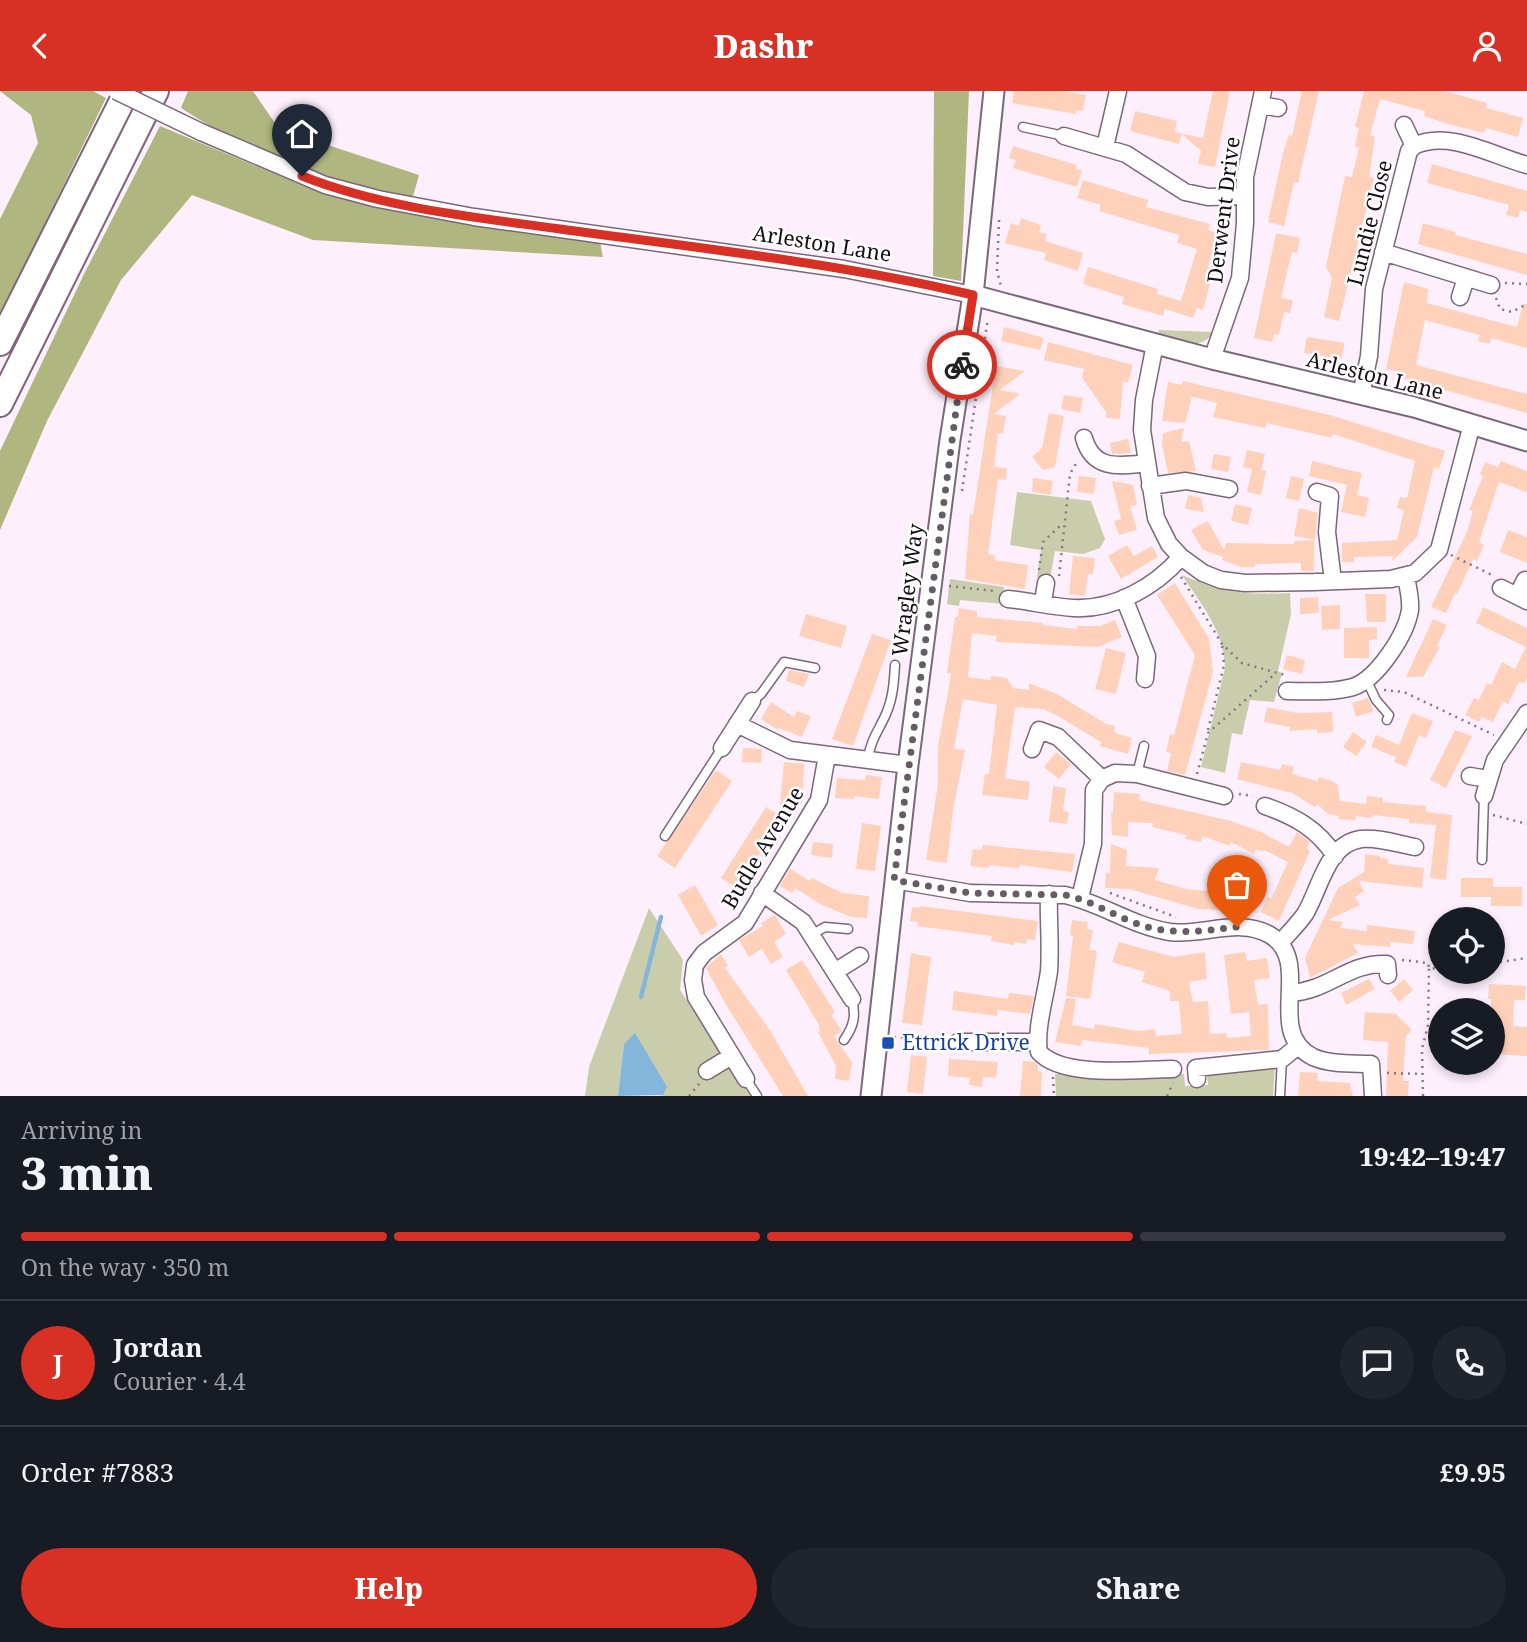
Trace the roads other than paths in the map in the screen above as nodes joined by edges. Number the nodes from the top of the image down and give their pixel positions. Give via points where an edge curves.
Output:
1 (116, 91) edge
2 (127, 91) edge
3 (156, 91) edge
4 (994, 91) edge
5 (1118, 91) edge
6 (1261, 98) edge
7 (1278, 108) dead end
8 (1404, 124) dead end
9 (1023, 127) dead end
10 (1064, 136) joint
11 (1414, 146) junction
12 (1105, 148) junction
13 (1527, 165) edge
14 (1245, 195) junction
15 (1383, 252) junction
16 (1466, 278) junction
17 (1491, 285) road end
18 (973, 295) junction
19 (1460, 297) dead end
20 (0, 343) edge
21 (1156, 344) junction
22 (1212, 359) junction
23 (1361, 395) junction
24 (0, 404) edge
25 (1472, 423) junction
26 (1527, 441) edge
27 (1086, 444) road end
28 (1147, 463) junction
29 (1150, 486) junction
30 (1229, 489) dead end
31 (1317, 492) dead end
32 (1177, 562) junction
33 (1406, 577) junction
34 (1525, 580) dead end
35 (1333, 581) junction
36 (1042, 583) road end
37 (1501, 588) road end
38 (1006, 596) road end
39 (1124, 598) junction
40 (1522, 598) edge
41 (1043, 602) junction
42 (895, 665) dead end
43 (815, 668) dead end
44 (1145, 679) dead end
45 (1368, 679) junction
46 (1291, 691) road end
47 (752, 701) joint
48 (1387, 720) dead end
49 (1525, 721) edge
50 (737, 723) junction
51 (1144, 746) dead end
52 (722, 748) joint
53 (1032, 749) dead end
54 (827, 755) junction
55 (868, 759) junction
56 (908, 765) junction
57 (1137, 774) junction
58 (1470, 776) dead end
59 (1102, 779) junction
60 (1488, 779) junction
61 (1224, 796) road end
62 (1484, 796) joint
63 (1271, 812) road end
64 (665, 836) dead end
65 (1415, 847) dead end
66 (1335, 856) junction
67 (1482, 860) dead end
68 (894, 880) junction
69 (1082, 891) junction
70 (762, 893) junction
71 (1049, 894) junction
72 (848, 929) dead end
73 (811, 935) junction
74 (1280, 943) junction
75 (860, 956) dead end
76 (1387, 969) road end
77 (836, 971) junction
78 (1290, 993) junction
79 (852, 999) joint
80 (844, 1040) dead end
81 (958, 1042) road end
82 (1037, 1042) junction
83 (1298, 1046) junction
84 (730, 1057) junction
85 (1282, 1059) junction
86 (1173, 1069) dead end
87 (707, 1071) dead end
88 (746, 1079) joint
89 (1196, 1079) dead end
90 (757, 1096) edge
91 (871, 1096) edge
92 (1280, 1096) edge
93 (1373, 1096) edge

1 - 18 street, Arleston Lane, bridge via 325,185 378,199 474,217 844,269
2 - 20 highway
3 - 24 highway
4 - 18 street, Wragley Way
5 - 12 street
6 - 7 street, Derwent Drive
6 - 14 street, Derwent Drive
8 - 11 street, Lundie Close
9 - 10 lane
10 - 12 street
11 - 13 street, Lundie Close via 1428,141 1462,144
11 - 15 street, Lundie Close
12 - 14 street via 1137,159 1185,193
14 - 22 street, Derwent Drive via 1240,278
15 - 16 street
15 - 23 street, Lundie Close
16 - 17 street
16 - 19 street
18 - 21 street, Arleston Lane
18 - 56 street, Wragley Way
21 - 22 street, Arleston Lane
21 - 28 street via 1144,400
22 - 23 street, Arleston Lane
23 - 25 street, Arleston Lane
25 - 26 street, Arleston Lane
25 - 33 street via 1439,549 1424,567
27 - 28 street via 1110,466
28 - 29 street
29 - 30 street via 1186,481
29 - 32 street via 1161,530
31 - 35 street via 1330,496 1327,532
32 - 35 street via 1233,583
32 - 39 street
33 - 35 street
33 - 45 street via 1407,620
34 - 40 street
36 - 41 street
37 - 40 street
38 - 41 street
39 - 41 street via 1086,607
39 - 44 street via 1147,656
42 - 55 lane via 893,690 869,745
43 - 47 lane via 784,662
45 - 46 street via 1331,691
45 - 48 lane via 1376,700 1389,715
47 - 50 street
49 - 60 street via 1506,741
50 - 52 street
50 - 54 street via 789,750
51 - 57 lane
52 - 64 lane
53 - 59 street via 1039,730 1058,737
54 - 55 street
54 - 70 street, Budle Avenue via 820,800
55 - 56 street
56 - 68 street, Wragley Way
57 - 59 street via 1115,773
57 - 61 street
58 - 60 street
59 - 69 street via 1094,790 1093,844
60 - 62 street
62 - 67 lane
63 - 66 street via 1306,824
65 - 66 street via 1359,839
66 - 74 street via 1318,880 1306,913
68 - 71 street via 970,893
68 - 91 street, Wragley Way
69 - 71 street
69 - 74 street via 1152,928 1182,933 1258,929
70 - 73 street via 803,922
70 - 84 street, Budle Avenue via 745,923 695,965 696,997
71 - 82 street via 1049,967
72 - 73 lane via 825,927
73 - 77 street
74 - 78 street via 1290,967
75 - 77 street
76 - 78 street via 1369,963 1316,988
77 - 79 street
78 - 83 street via 1289,1016
79 - 80 lane via 854,1027
81 - 82 street
82 - 86 street via 1039,1052 1053,1063 1104,1070
83 - 85 street
83 - 93 street via 1314,1057 1334,1062 1372,1058
84 - 87 street
84 - 88 street, Budle Avenue
85 - 89 street via 1196,1068
85 - 92 lane
88 - 90 lane

